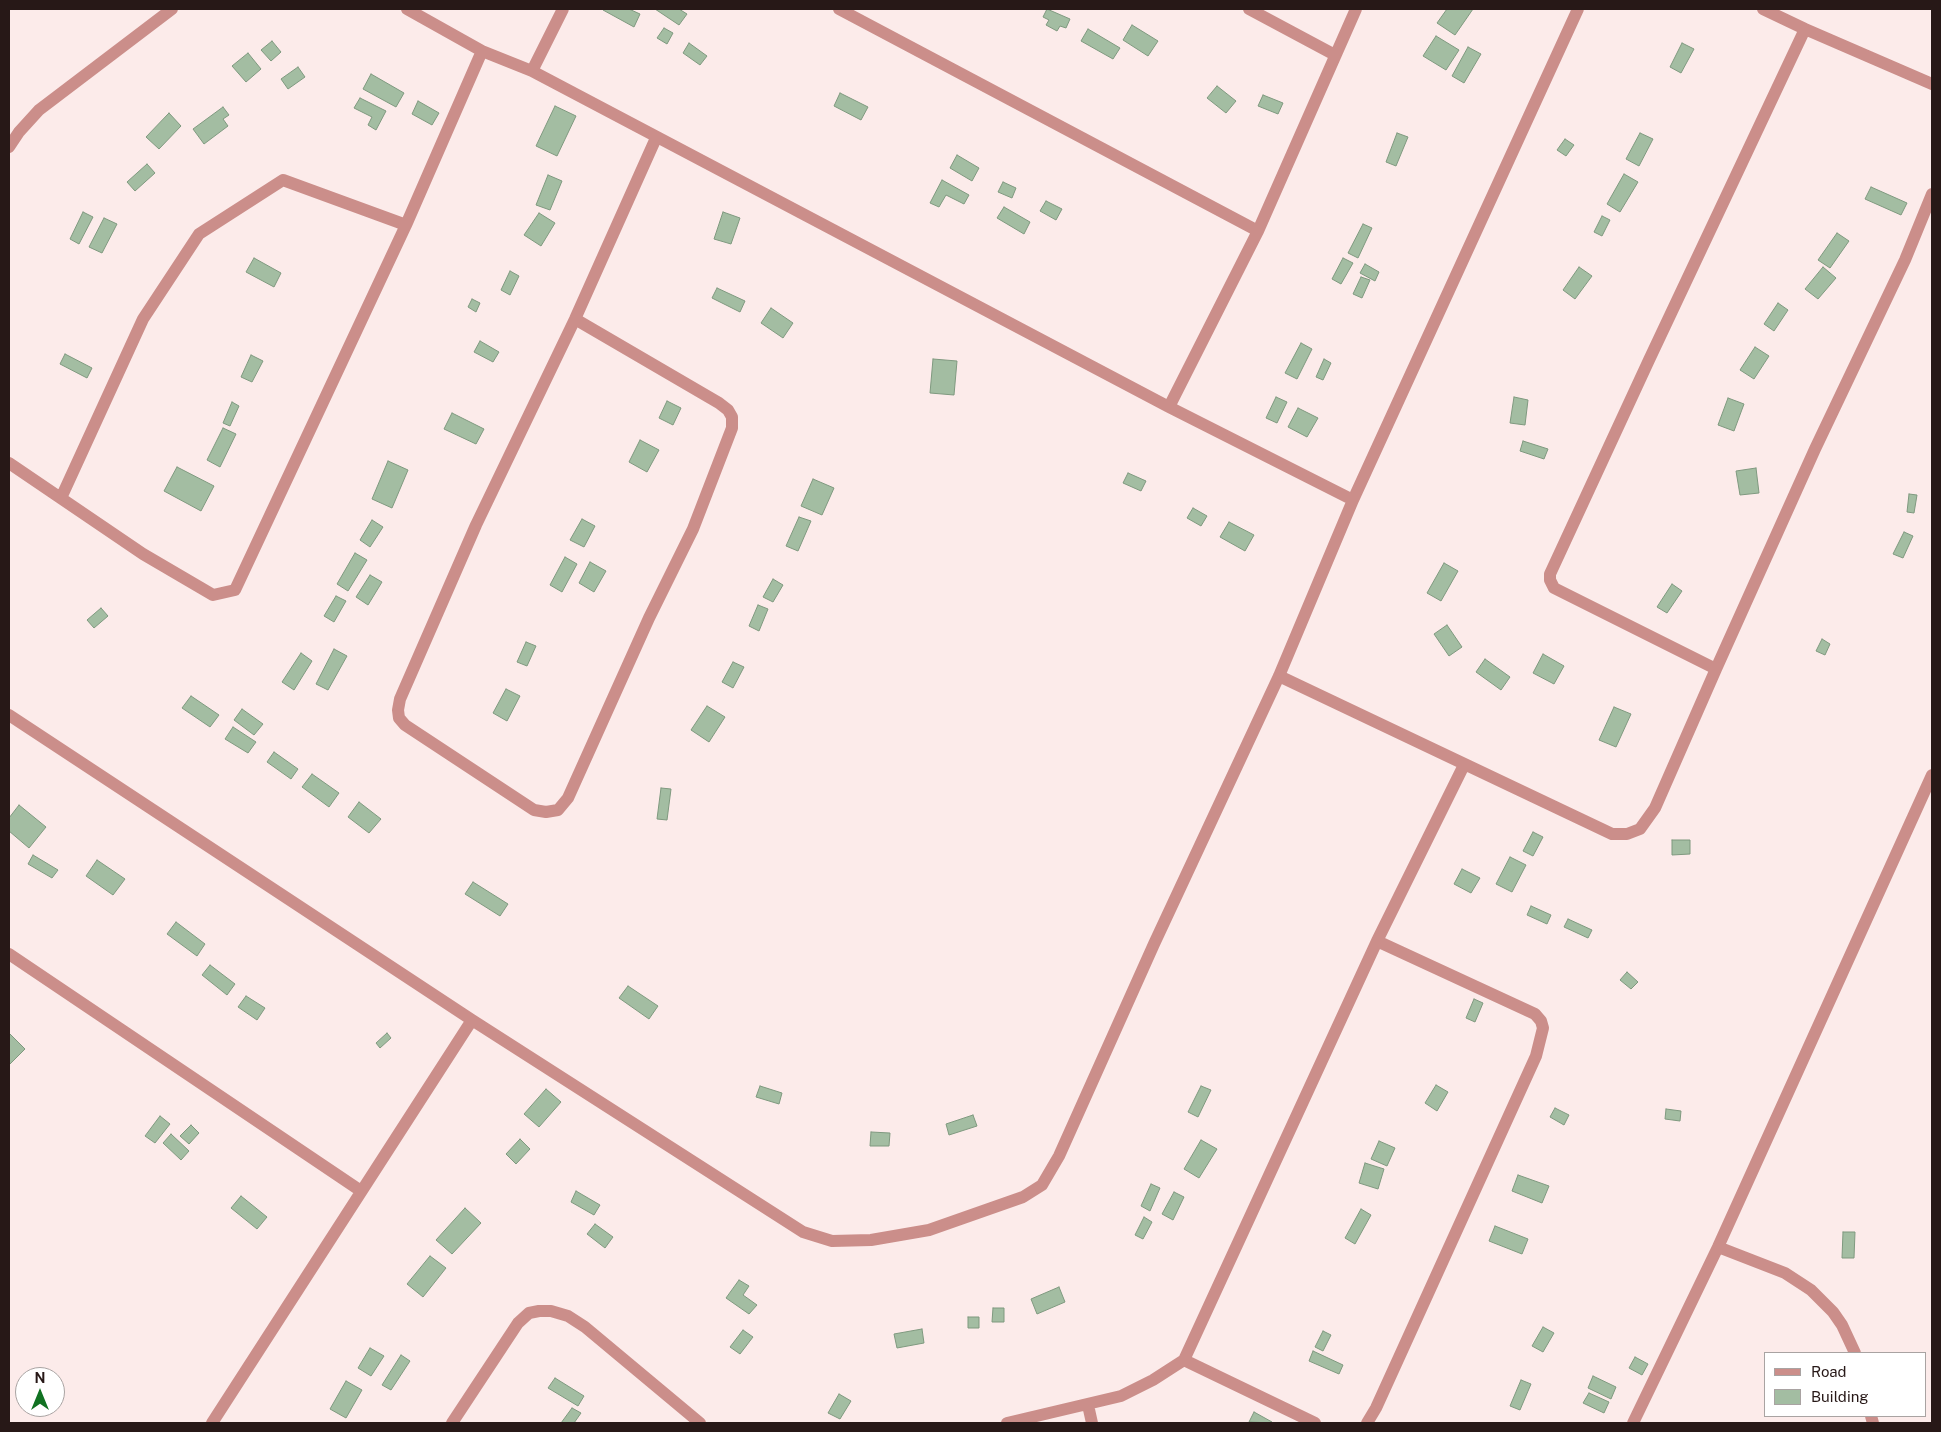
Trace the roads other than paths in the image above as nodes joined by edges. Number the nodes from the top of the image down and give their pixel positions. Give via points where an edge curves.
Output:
1 (172, 9) edge
2 (407, 9) edge
3 (564, 9) edge
4 (839, 9) edge
5 (1249, 9) edge
6 (1356, 9) edge
7 (1578, 9) edge
8 (1763, 9) edge
9 (1805, 29) junction
10 (482, 51) junction
11 (1335, 55) junction
12 (532, 71) junction
13 (1932, 84) edge
14 (656, 138) junction
15 (9, 147) edge
16 (1932, 194) edge
17 (406, 225) junction
18 (1258, 231) junction
19 (575, 319) junction
20 (1169, 407) junction
21 (9, 463) edge
22 (61, 498) junction
23 (1353, 500) junction
24 (1716, 669) junction
25 (1279, 676) junction
26 (9, 715) edge
27 (1464, 765) junction
28 (1932, 776) edge
29 (1377, 942) junction
30 (9, 954) edge
31 (472, 1020) junction
32 (361, 1191) junction
33 (1718, 1247) junction
34 (1855, 1352) edge
35 (1184, 1360) junction
36 (1088, 1405) junction
37 (692, 1421) edge
38 (212, 1423) edge
39 (452, 1423) edge
40 (1007, 1423) edge
41 (1092, 1423) edge
42 (1315, 1423) edge
43 (1367, 1423) edge
44 (1633, 1423) edge

1 - 15 street via 39,110
2 - 10 street
3 - 12 street
4 - 18 street
5 - 11 street
6 - 11 street
7 - 23 street
8 - 9 street
9 - 13 street
9 - 24 street via 1550,574 1554,588
10 - 12 street
10 - 17 street
11 - 18 street
12 - 14 street
14 - 19 street
14 - 20 street
16 - 24 street via 1905,260
17 - 22 street via 283,180 198,234 143,319
17 - 22 street via 235,590 212,595 143,554
18 - 20 street
19 - 19 street via 720,403 732,418 732,428 693,529 568,798 558,810 546,812 534,810 405,725 398,710 400,698 476,525
20 - 23 street
21 - 22 street
23 - 25 street
24 - 27 street via 1655,808 1640,829 1627,834 1612,834
25 - 27 street
25 - 31 street via 1059,1156 1042,1185 1023,1198 929,1230 871,1240 832,1241 810,1234
26 - 31 street
27 - 29 street
28 - 33 street
29 - 35 street
29 - 43 street via 1535,1014 1543,1028 1536,1056
30 - 32 street
31 - 32 street
32 - 38 street
33 - 34 street via 1785,1273 1812,1290 1834,1312
33 - 44 street
35 - 36 street via 1121,1396
35 - 42 street
36 - 40 street
36 - 41 street
37 - 39 street via 585,1327 568,1316 539,1311 529,1313 518,1323

